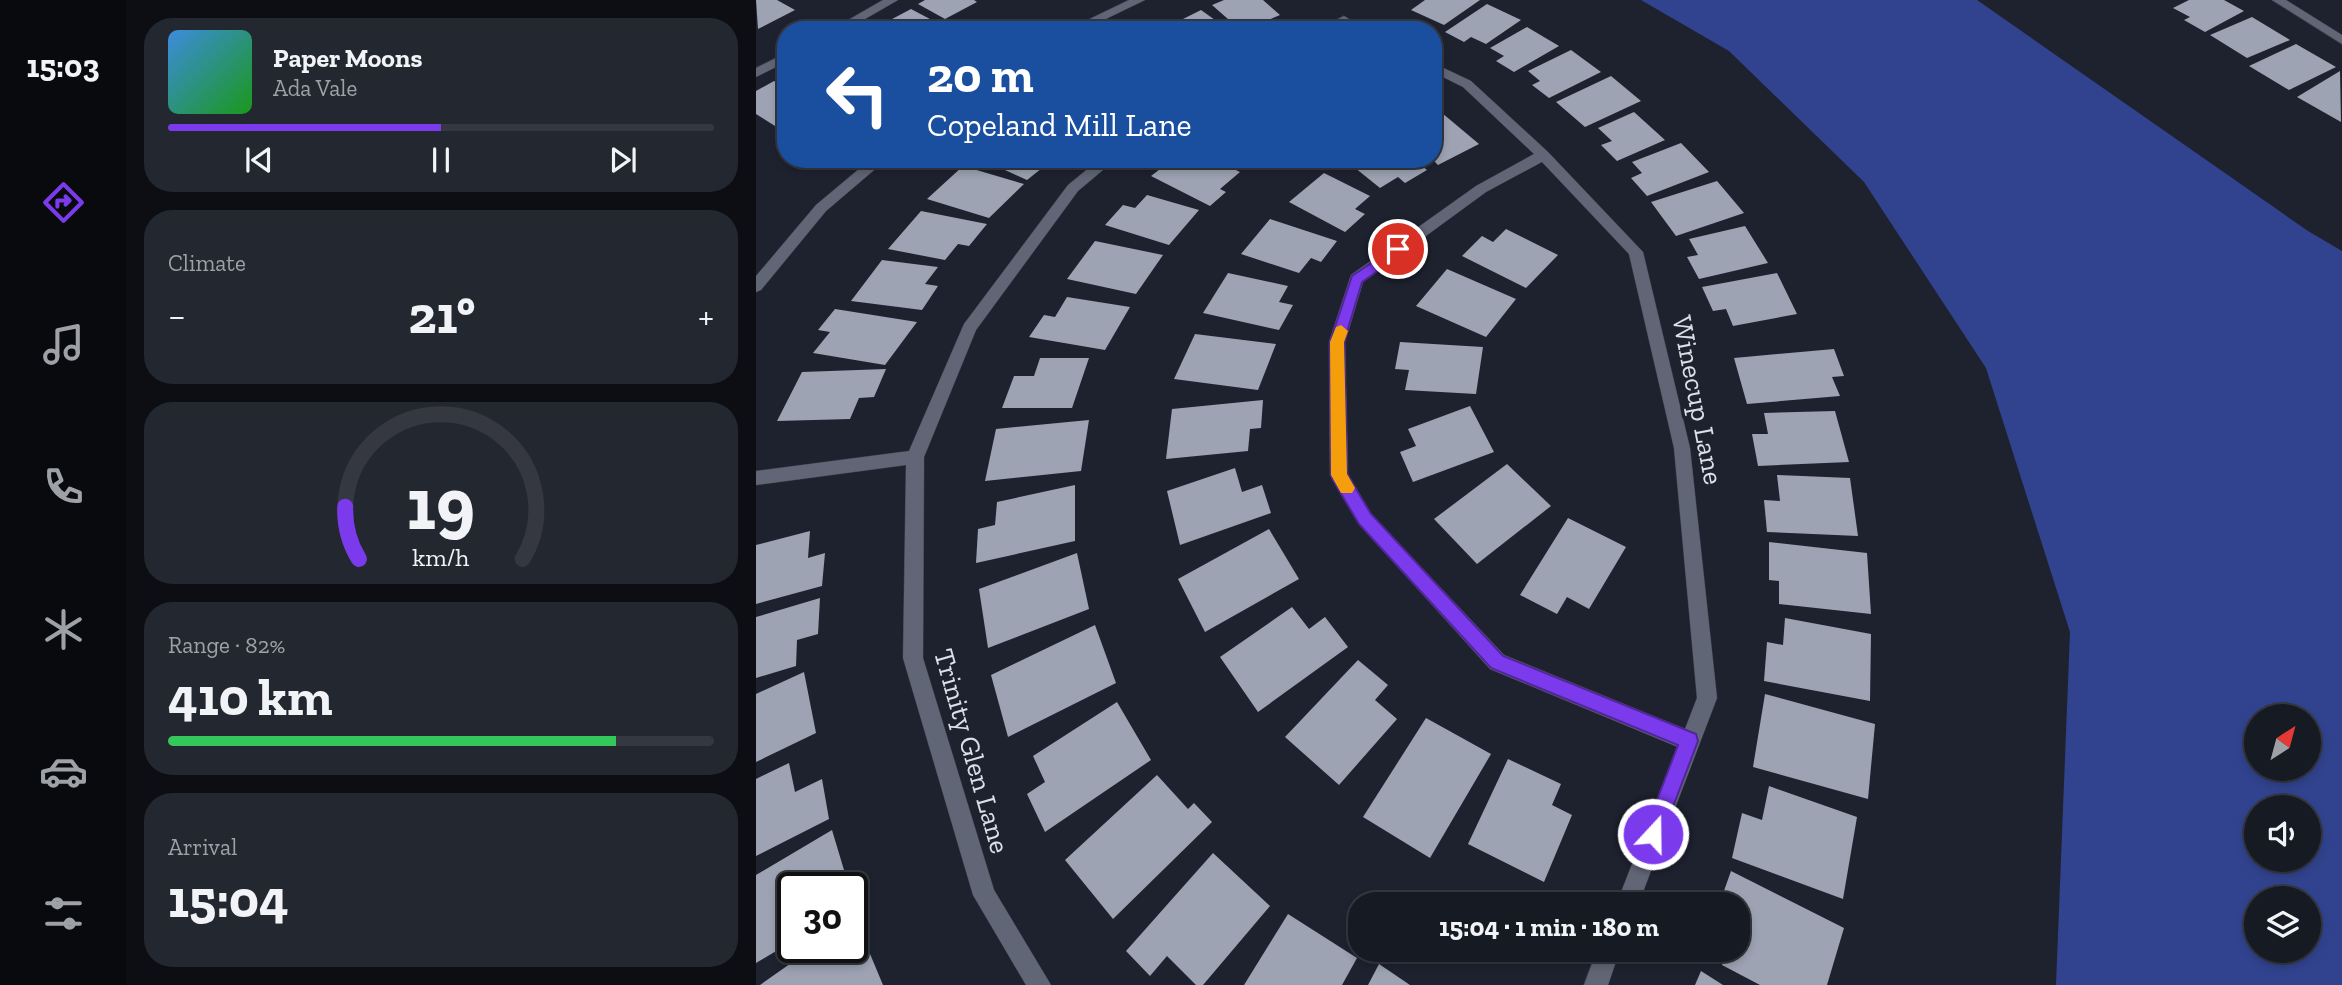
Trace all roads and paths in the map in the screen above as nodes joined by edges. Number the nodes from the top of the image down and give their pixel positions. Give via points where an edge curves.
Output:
1 (892, 0) edge
2 (1139, 0) edge
3 (2278, 0) edge
4 (854, 21) edge
5 (1093, 21) edge
6 (2342, 40) edge
7 (777, 62) edge
8 (1442, 72) edge
9 (756, 73) edge
10 (1543, 155) junction
11 (869, 168) edge
12 (1099, 168) edge
13 (756, 286) edge
14 (915, 457) junction
15 (756, 478) edge
16 (1689, 741) junction
17 (1632, 892) edge
18 (1605, 962) edge
19 (1039, 985) edge
20 (1596, 985) edge

1 - 4 street
2 - 5 street
3 - 6 street
7 - 9 street
8 - 10 street, Winecup Lane via 1467,85
10 - 16 street, Winecup Lane via 1636,253 1682,448 1707,698
10 - 16 street via 1481,189 1356,279 1337,342 1339,475 1365,519 1497,662
11 - 13 street via 821,208
12 - 14 street, Trinity Glen Lane via 1073,188 970,328
14 - 15 street
14 - 19 street, Trinity Glen Lane via 913,658 984,895
16 - 17 street, Winecup Lane
18 - 20 street

